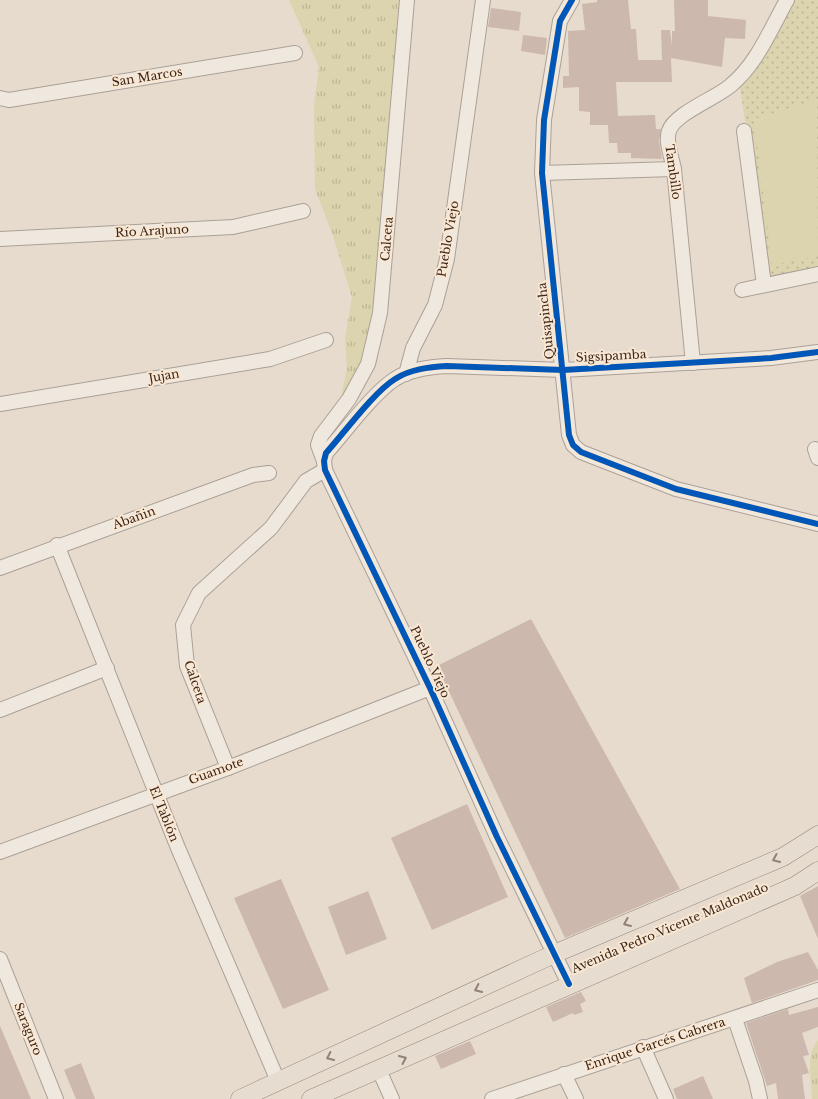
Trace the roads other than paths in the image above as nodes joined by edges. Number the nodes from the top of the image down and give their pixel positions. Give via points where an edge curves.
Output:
1 (406, 0) edge
2 (483, 0) edge
3 (572, 0) edge
4 (787, 0) edge
5 (294, 53) dead end
6 (0, 98) edge
7 (744, 131) dead end
8 (674, 169) junction
9 (542, 173) junction
10 (303, 211) dead end
11 (0, 240) edge
12 (818, 274) edge
13 (764, 285) junction
14 (742, 290) dead end
15 (326, 340) dead end
16 (818, 352) edge
17 (692, 363) junction
18 (563, 370) junction
19 (406, 374) junction
20 (0, 404) edge
21 (324, 465) junction
22 (269, 473) dead end
23 (818, 524) edge
24 (57, 545) junction
25 (0, 568) edge
26 (107, 668) junction
27 (430, 688) junction
28 (0, 710) edge
29 (228, 768) junction
30 (156, 794) junction
31 (818, 835) edge
32 (0, 852) edge
33 (818, 871) edge
34 (554, 954) junction
35 (0, 959) edge
36 (569, 984) junction
37 (818, 990) edge
38 (734, 1019) junction
39 (643, 1047) junction
40 (379, 1070) junction
41 (564, 1074) junction
42 (278, 1081) junction
43 (56, 1099) edge
44 (240, 1099) edge
45 (310, 1099) edge
46 (392, 1099) edge
47 (492, 1099) edge
48 (576, 1099) edge
49 (666, 1099) edge
50 (760, 1099) edge

1 - 21 street, Calceta via 380,313 368,364 349,399 321,436 318,445
2 - 19 street, Pueblo Viejo via 447,259 435,305 413,348
3 - 9 street, Quisapincha via 560,21 544,120
4 - 8 street, Tambillo via 750,68 729,87 676,121 669,131
5 - 6 street, San Marcos via 9,100
7 - 13 street
8 - 9 street
8 - 17 street, Tambillo
9 - 18 street, Quisapincha
10 - 11 street, Río Arajuno via 233,227
12 - 13 street
13 - 14 street
15 - 20 street, Jujan via 270,359
16 - 17 street, Sigsipamba
17 - 18 street, Sigsipamba
18 - 19 street, Sigsipamba via 447,366
18 - 23 street, Quisapincha via 569,435 573,445 582,452 676,489
19 - 21 street via 387,386 326,453
21 - 27 street, Pueblo Viejo
21 - 29 street, Calceta via 306,481 271,528 199,592 182,625 187,666
22 - 24 street, Abañin via 253,475
24 - 25 street, Abañin
24 - 26 street, El Tablón
26 - 28 street
26 - 30 street, El Tablón
27 - 29 street, Guamote
27 - 34 street, Pueblo Viejo
29 - 30 street, Guamote
30 - 32 street, Guamote
30 - 42 street, El Tablón
31 -> 34 main road, Avenida Pedro Vicente Maldonado via 783,857
33 - 36 main road, Avenida Pedro Vicente Maldonado via 794,886
34 - 36 street, Pueblo Viejo
34 -> 42 main road, Avenida Pedro Vicente Maldonado
35 - 43 street, Saraguro
40 -> 36 main road, Avenida Pedro Vicente Maldonado
37 - 38 street, Enrique Garcés Cabrera
38 - 39 street, Enrique Garcés Cabrera
38 - 50 street
39 - 41 street, Enrique Garcés Cabrera
39 - 49 street
40 - 45 main road, Avenida Pedro Vicente Maldonado
40 - 46 street
41 - 47 street, Enrique Garcés Cabrera
41 - 48 street
42 - 44 main road, Avenida Pedro Vicente Maldonado

